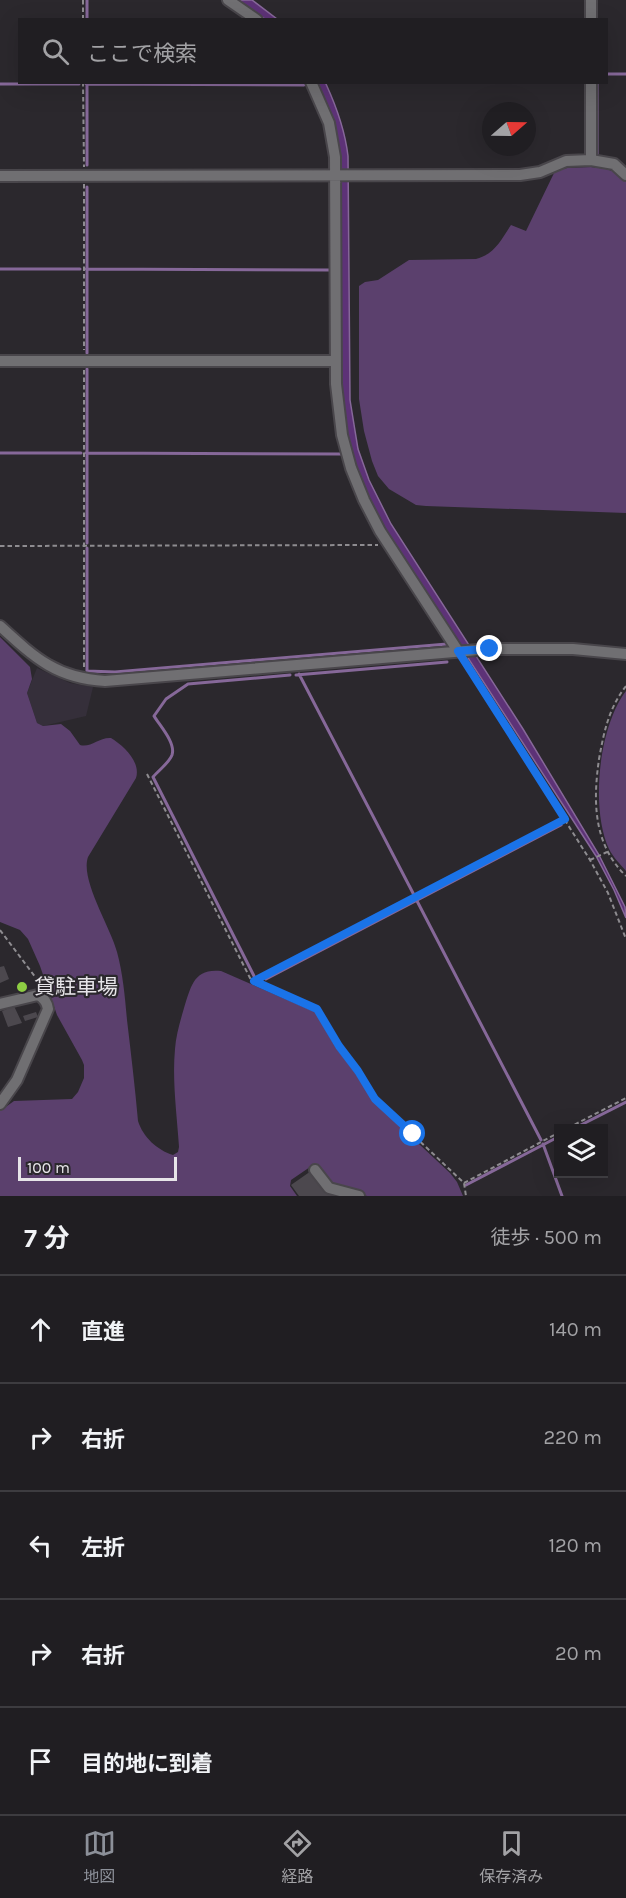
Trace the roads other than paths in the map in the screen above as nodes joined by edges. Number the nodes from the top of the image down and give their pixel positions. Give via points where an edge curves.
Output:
1 (228, 0) edge
2 (591, 0) edge
3 (254, 18) edge
4 (591, 18) edge
5 (312, 84) edge
6 (591, 84) edge
7 (591, 160) junction
8 (626, 175) edge
9 (0, 176) edge
10 (341, 176) junction
11 (0, 361) edge
12 (336, 361) junction
13 (0, 626) edge
14 (460, 651) junction
15 (626, 654) edge
16 (0, 1004) edge
17 (0, 1104) edge
18 (315, 1170) dead end
19 (359, 1196) edge

1 - 3 street
2 - 4 street
5 - 10 street via 333,140
6 - 7 street
7 - 8 street via 614,164
7 - 10 street via 566,161 520,176
9 - 10 street
10 - 12 street
11 - 12 street
12 - 14 street via 337,401 346,452 364,500
13 - 14 street via 41,662 62,672 116,680
14 - 15 street via 545,648
16 - 17 street via 38,995 48,1009 17,1080
18 - 19 street via 329,1188

